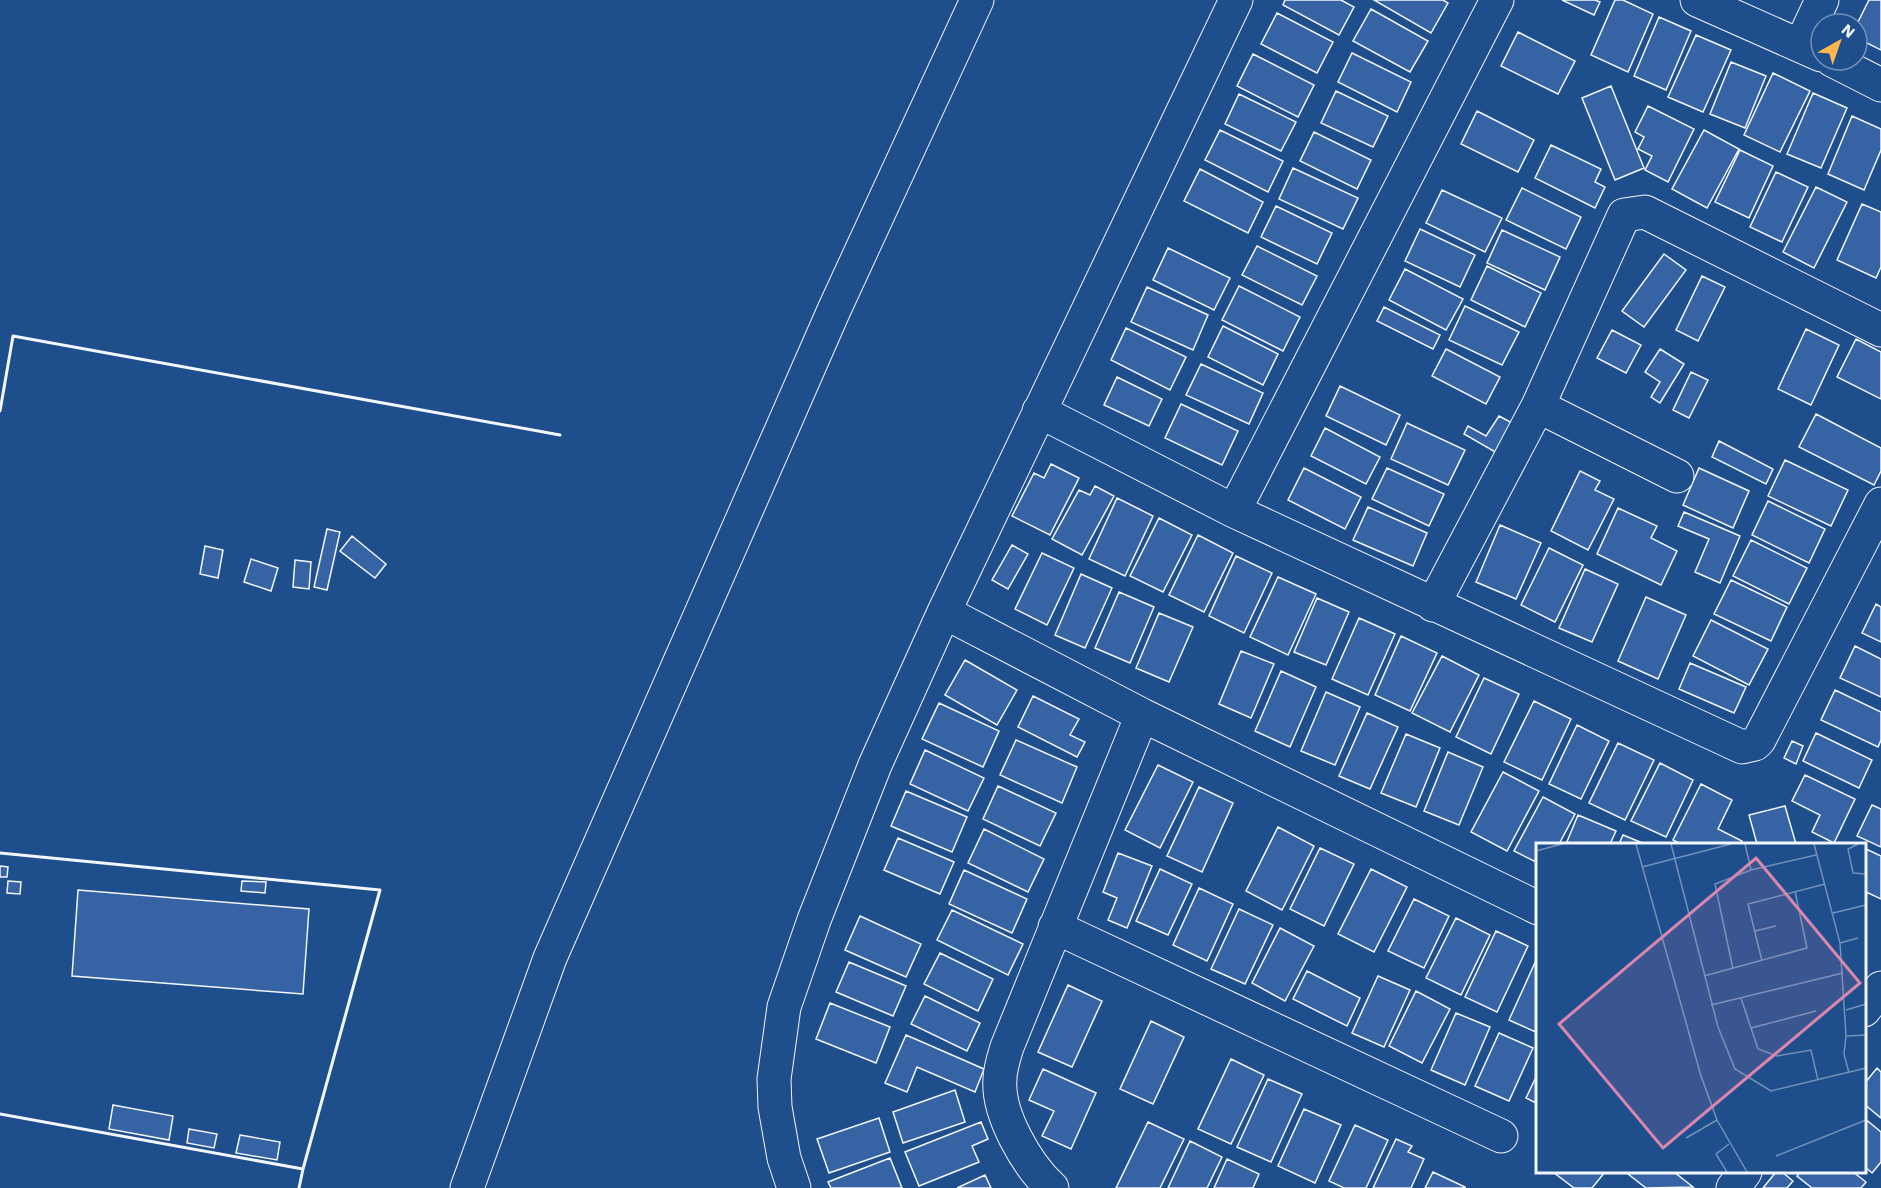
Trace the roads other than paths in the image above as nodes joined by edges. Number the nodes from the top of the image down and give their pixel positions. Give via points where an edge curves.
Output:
1 (977, 0) edge
2 (1236, 0) edge
3 (1497, 0) edge
4 (1697, 0) edge
5 (1809, 49) edge
6 (1856, 72) edge
7 (1881, 85) edge
8 (1881, 330) edge
9 (1538, 406) junction
10 (1039, 411) junction
11 (1677, 476) dead end
12 (1881, 504) edge
13 (1233, 511) junction
14 (1433, 604) junction
15 (944, 612) junction
16 (1142, 715) junction
17 (1536, 907) edge
18 (1055, 927) junction
19 (1881, 988) edge
20 (1866, 1007) edge
21 (1501, 1136) dead end
22 (1744, 1173) edge
23 (467, 1188) edge
24 (794, 1188) edge
25 (1052, 1188) edge
26 (1733, 1188) edge

1 - 23 street via 834,310 550,957
2 - 10 street
3 - 13 street
4 - 5 street
6 - 7 street
8 - 9 street via 1644,212 1624,215
9 - 11 street
9 - 14 street
10 - 13 street
10 - 15 street
12 - 14 street via 1773,716 1759,740 1748,747
13 - 14 street
15 - 16 street
15 - 24 street via 875,765 784,1006 774,1079 775,1107
16 - 17 street
16 - 18 street
18 - 21 street
18 - 25 street via 1007,1047 999,1080 1003,1106 1015,1137
19 - 20 street
22 - 26 street

